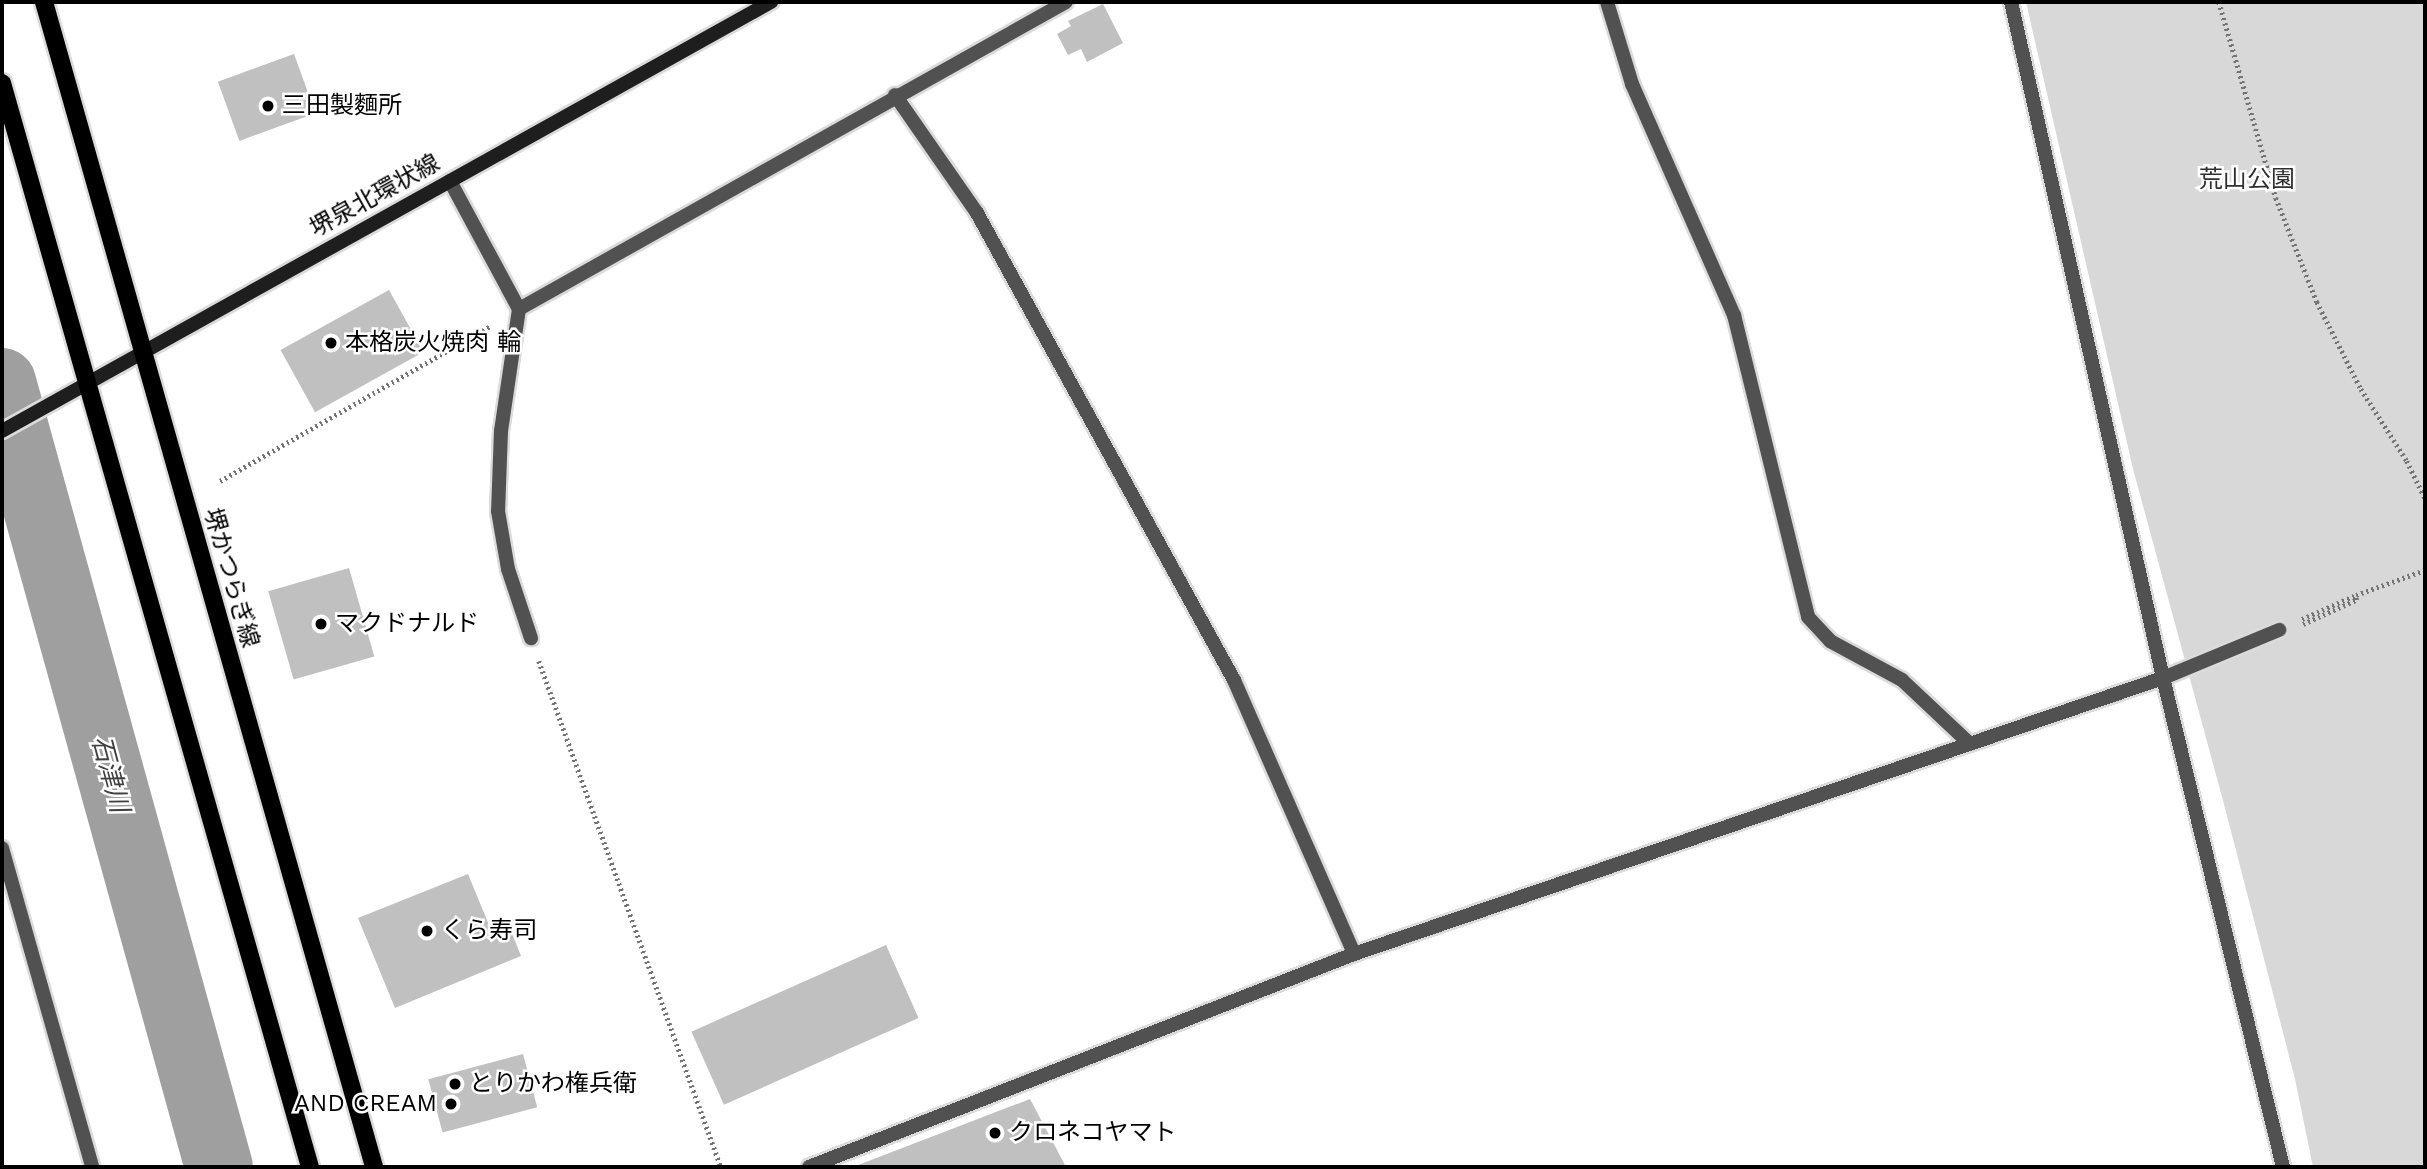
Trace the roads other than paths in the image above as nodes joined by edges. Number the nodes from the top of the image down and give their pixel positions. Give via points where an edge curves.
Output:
1 (44, 2) edge
2 (771, 2) edge
3 (1066, 2) edge
4 (1607, 2) edge
5 (2011, 2) edge
6 (2, 83) edge
7 (895, 95) junction
8 (450, 181) junction
9 (519, 309) junction
10 (142, 352) junction
11 (86, 383) junction
12 (2, 431) edge
13 (2279, 630) road end
14 (531, 638) road end
15 (2163, 678) junction
16 (1968, 742) junction
17 (2, 848) edge
18 (1354, 954) junction
19 (92, 1167) edge
20 (310, 1167) edge
21 (374, 1167) edge
22 (809, 1167) edge
23 (2283, 1167) edge

1 - 10 main road, 堺かつらぎ線
2 - 8 main road, 堺泉北環状線
3 - 7 street
4 - 16 street via 1632,83 1734,316 1808,617 1830,641 1902,680
5 - 15 street
6 - 11 main road
7 - 9 street
7 - 18 street via 977,213 1234,680
8 - 9 street
8 - 10 main road, 堺泉北環状線
9 - 14 street via 501,431 498,511 508,569
10 - 11 main road, 堺泉北環状線
10 - 21 main road, 堺かつらぎ線
11 - 12 main road, 堺泉北環状線
11 - 20 main road
13 - 15 street
15 - 16 street
15 - 23 street
16 - 18 street
17 - 19 street
18 - 22 street

